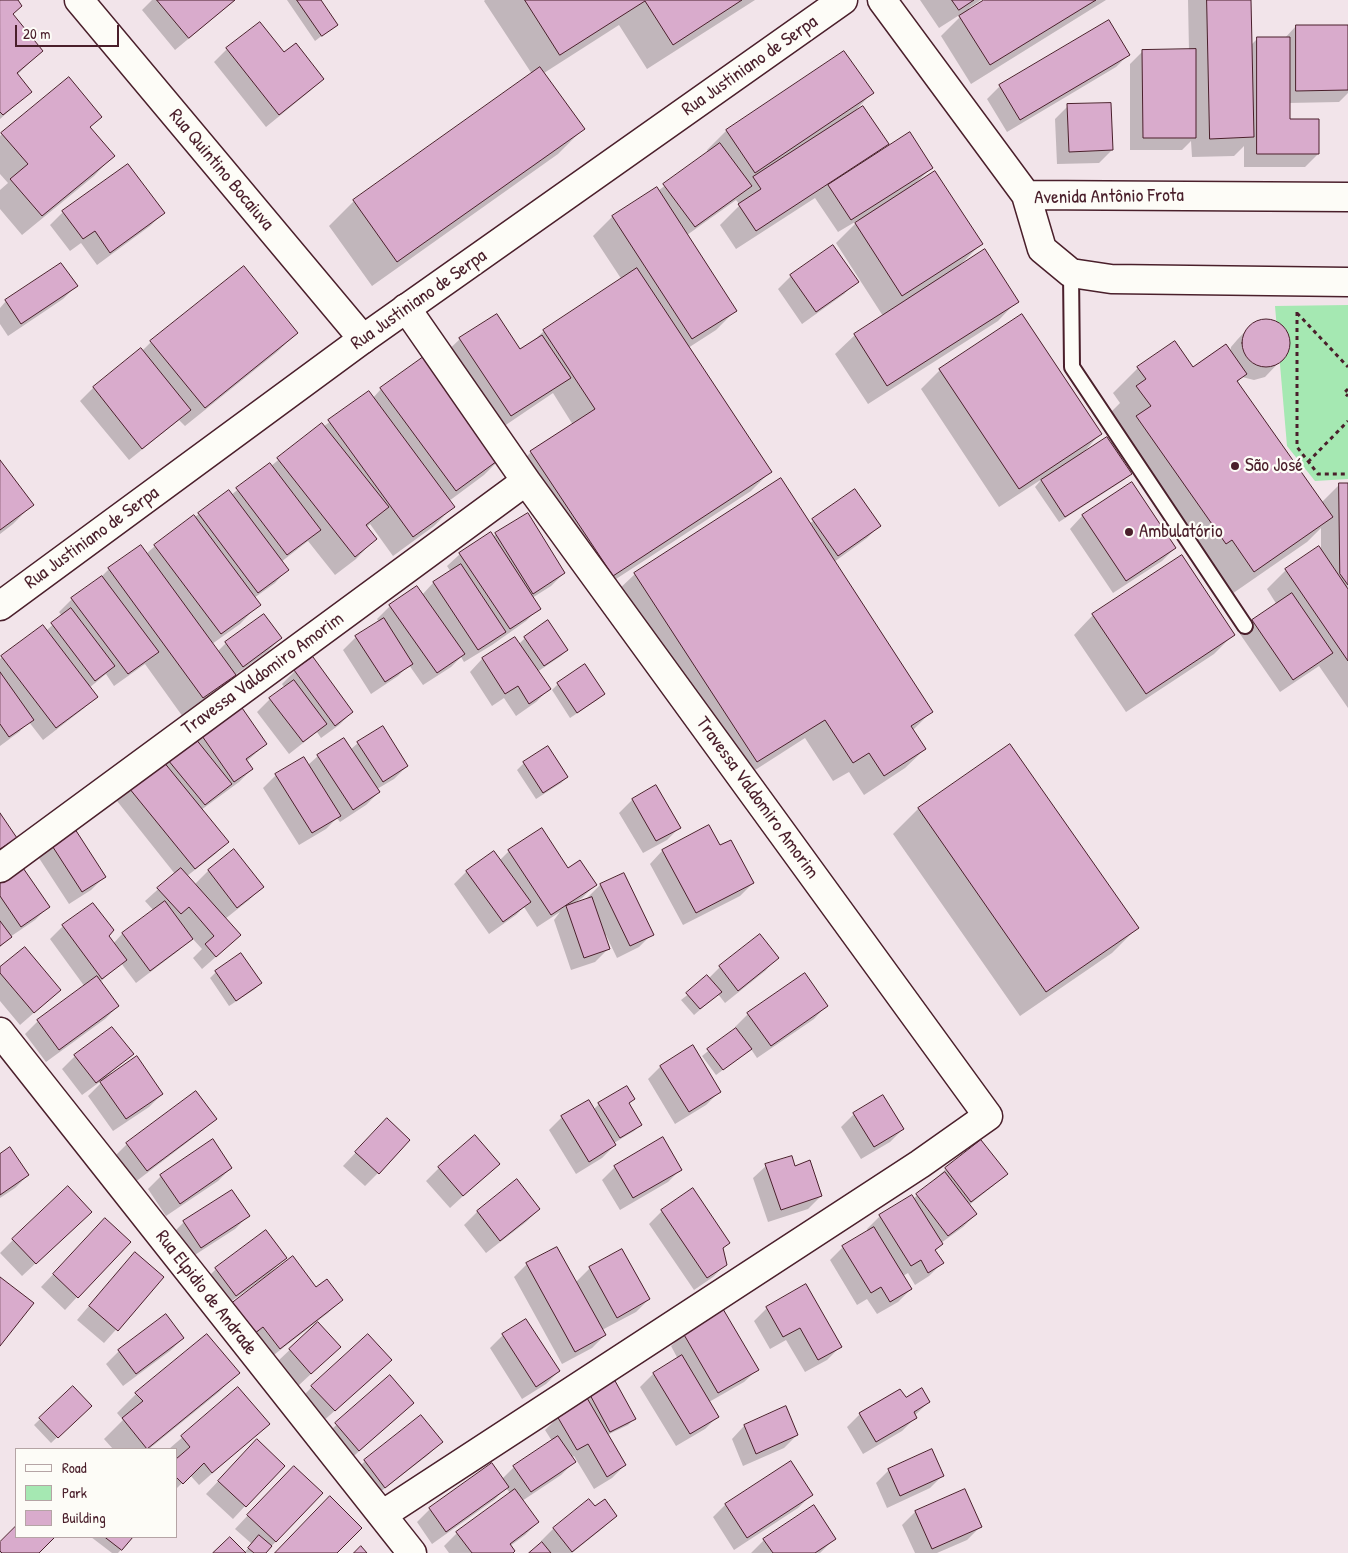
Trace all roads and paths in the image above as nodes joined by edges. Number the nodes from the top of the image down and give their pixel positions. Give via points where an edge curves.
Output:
1 (79, 0) edge
2 (844, 0) edge
3 (882, 0) edge
4 (1026, 195) junction
5 (1348, 197) edge
6 (1071, 273) junction
7 (1348, 282) edge
8 (406, 308) junction
9 (1296, 312) junction
10 (1305, 312) dead end
11 (363, 339) junction
12 (1348, 368) edge
13 (1348, 389) edge
14 (1348, 396) edge
15 (1348, 421) edge
16 (1308, 462) junction
17 (1348, 474) edge
18 (526, 480) junction
19 (0, 606) edge
20 (1245, 626) dead end
21 (0, 868) edge
22 (0, 1032) edge
23 (382, 1515) junction
24 (412, 1553) edge

1 - 11 street, Rua Quintino Bocaiuva
2 - 8 street, Rua Justiniano de Serpa
3 - 4 street
4 - 5 street, Avenida Antônio Frota
4 - 6 street, Avenida Antônio Frota via 1042,249
6 - 7 street via 1111,279
6 - 20 lane via 1072,367
8 - 11 street, Rua Justiniano de Serpa
8 - 18 street, Travessa Valdomiro Amorim
9 - 10 path
9 - 12 path
9 - 16 path via 1297,447
11 - 19 street, Rua Justiniano de Serpa
13 - 14 path via 1344,393
15 - 16 path
16 - 17 path via 1318,474
18 - 21 street, Travessa Valdomiro Amorim
18 - 23 street, Travessa Valdomiro Amorim via 988,1116 920,1164
22 - 23 street, Rua Elpidio de Andrade
23 - 24 street, Rua Elpidio de Andrade

